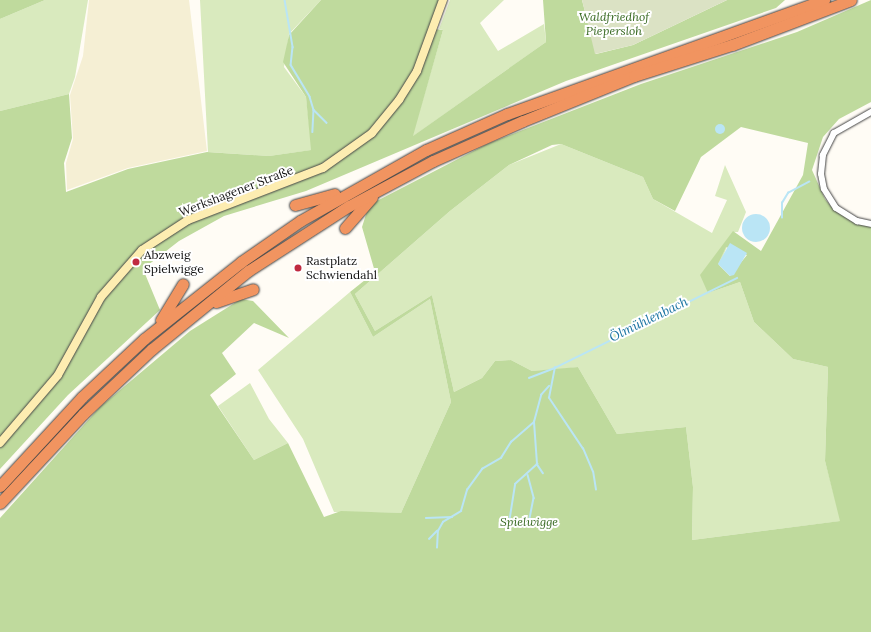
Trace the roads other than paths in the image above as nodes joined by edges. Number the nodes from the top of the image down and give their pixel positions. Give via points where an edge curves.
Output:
1 (443, 0) edge
2 (795, 0) edge
3 (824, 0) edge
4 (851, 0) edge
5 (751, 26) junction
6 (871, 112) edge
7 (365, 183) junction
8 (391, 183) junction
9 (295, 205) dead end
10 (871, 224) edge
11 (345, 228) dead end
12 (183, 284) dead end
13 (253, 289) dead end
14 (187, 320) junction
15 (144, 339) junction
16 (0, 443) edge
17 (0, 486) edge
18 (0, 503) edge

1 - 16 main road, Werkshagener Straße via 417,71 399,100 372,133 312,174 188,220 142,250 101,296 58,375
2 - 5 highway
3 - 5 highway
4 - 8 highway via 732,45 634,76 523,121
5 - 7 highway via 507,114 426,150
6 - 10 street via 834,133 823,155 821,174 824,189 836,208 856,221
7 - 9 highway
7 - 15 highway via 300,221 241,262
8 - 11 highway via 370,199
8 - 14 highway via 306,231
12 - 15 highway via 168,312
13 - 14 highway via 229,296
14 - 18 highway via 83,414
15 - 17 highway via 82,397

